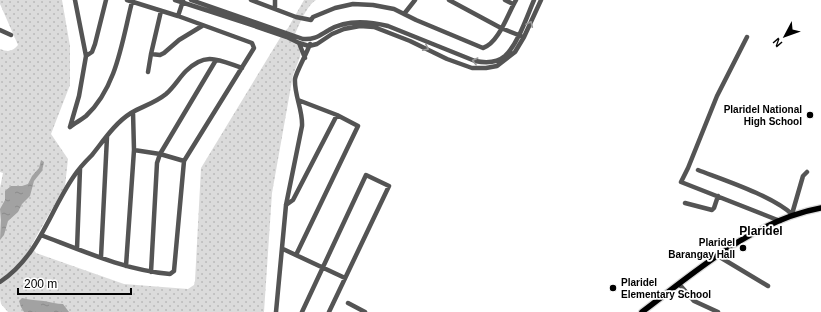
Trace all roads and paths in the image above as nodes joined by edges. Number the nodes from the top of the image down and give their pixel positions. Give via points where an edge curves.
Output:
1 (76, 0) edge
2 (106, 0) edge
3 (175, 0) edge
4 (191, 0) edge
5 (251, 0) edge
6 (275, 0) edge
7 (415, 0) edge
8 (449, 0) edge
9 (505, 0) edge
10 (534, 0) edge
11 (541, 0) edge
12 (130, 1) edge
13 (183, 1) edge
14 (354, 2) edge
15 (514, 2) edge
16 (275, 9) junction
17 (161, 11) junction
18 (404, 14) junction
19 (178, 16) junction
20 (202, 26) junction
21 (501, 28) junction
22 (0, 30) edge
23 (11, 35) dead end
24 (518, 35) junction
25 (524, 37) junction
26 (747, 37) dead end
27 (311, 40) junction
28 (299, 43) junction
29 (309, 46) junction
30 (151, 54) junction
31 (86, 56) junction
32 (305, 58) junction
33 (216, 60) junction
34 (242, 68) junction
35 (148, 72) dead end
36 (298, 100) junction
37 (133, 112) junction
38 (337, 115) junction
39 (107, 136) junction
40 (134, 150) junction
41 (160, 154) junction
42 (184, 161) junction
43 (80, 168) junction
44 (698, 170) dead end
45 (807, 172) dead end
46 (718, 196) junction
47 (685, 203) dead end
48 (286, 205) junction
49 (821, 207) edge
50 (792, 214) junction
51 (780, 220) junction
52 (41, 235) junction
53 (77, 249) junction
54 (283, 249) junction
55 (296, 255) junction
56 (718, 256) junction
57 (101, 257) junction
58 (126, 266) junction
59 (322, 268) junction
60 (150, 272) junction
61 (345, 278) junction
62 (0, 282) edge
63 (679, 284) junction
64 (768, 286) dead end
65 (348, 303) dead end
66 (276, 312) edge
67 (302, 312) edge
68 (329, 312) edge
69 (365, 312) edge
70 (642, 312) edge
71 (718, 312) edge

1 - 31 street
2 - 31 street via 95,44 92,52
3 - 13 street
4 - 27 street
5 - 16 street
6 - 16 street
7 - 18 street
8 - 21 street
9 - 15 street
10 - 24 street
25 -> 11 street
12 - 17 street
12 - 31 street via 115,72 96,105 85,117 70,127
13 - 19 street
13 - 28 street
14 - 16 street via 311,20
14 - 18 street via 394,9
15 - 21 street
17 - 19 street
17 - 30 street
18 - 21 street via 483,48 489,45
19 - 20 street
20 - 30 street via 164,52
20 - 34 street via 252,43 254,48
21 - 24 street
22 - 23 street
24 - 25 street
24 -> 27 street via 505,56 486,63 475,62 388,26 367,22 339,26
29 -> 25 street via 344,29 374,27 472,68 486,68 497,66 508,59
26 - 46 street via 717,96 681,182
27 - 29 street
28 - 29 street
28 - 32 street
29 - 32 street
30 - 35 street
32 - 36 street via 295,77
33 - 34 street
33 - 37 street via 208,58 196,63 166,94 154,103
33 - 41 street
34 - 42 street
36 - 38 street
36 - 48 street via 303,117 302,126
37 - 39 street
37 - 40 street
38 - 48 street via 293,200
38 - 55 street via 358,126
39 - 43 street
39 - 57 street
40 - 41 street
40 - 58 street
41 - 42 street
41 - 60 street via 157,163
42 - 60 street via 174,271 170,274
43 - 52 street
43 - 53 street
44 - 50 street via 750,190
45 - 50 street via 803,176
46 - 47 street via 712,210
46 - 51 street
48 - 54 street
49 - 50 main road
50 - 51 main road
51 - 56 main road
52 - 53 street
52 - 62 street via 25,260
53 - 57 street
54 - 55 street
54 - 66 street
55 - 59 street
56 - 63 main road
56 - 64 street
57 - 58 street
58 - 60 street
59 - 61 street
59 - 61 street via 366,175 389,186
59 - 67 street
61 - 68 street
63 - 70 main road
63 - 71 street via 694,301
65 - 69 street

